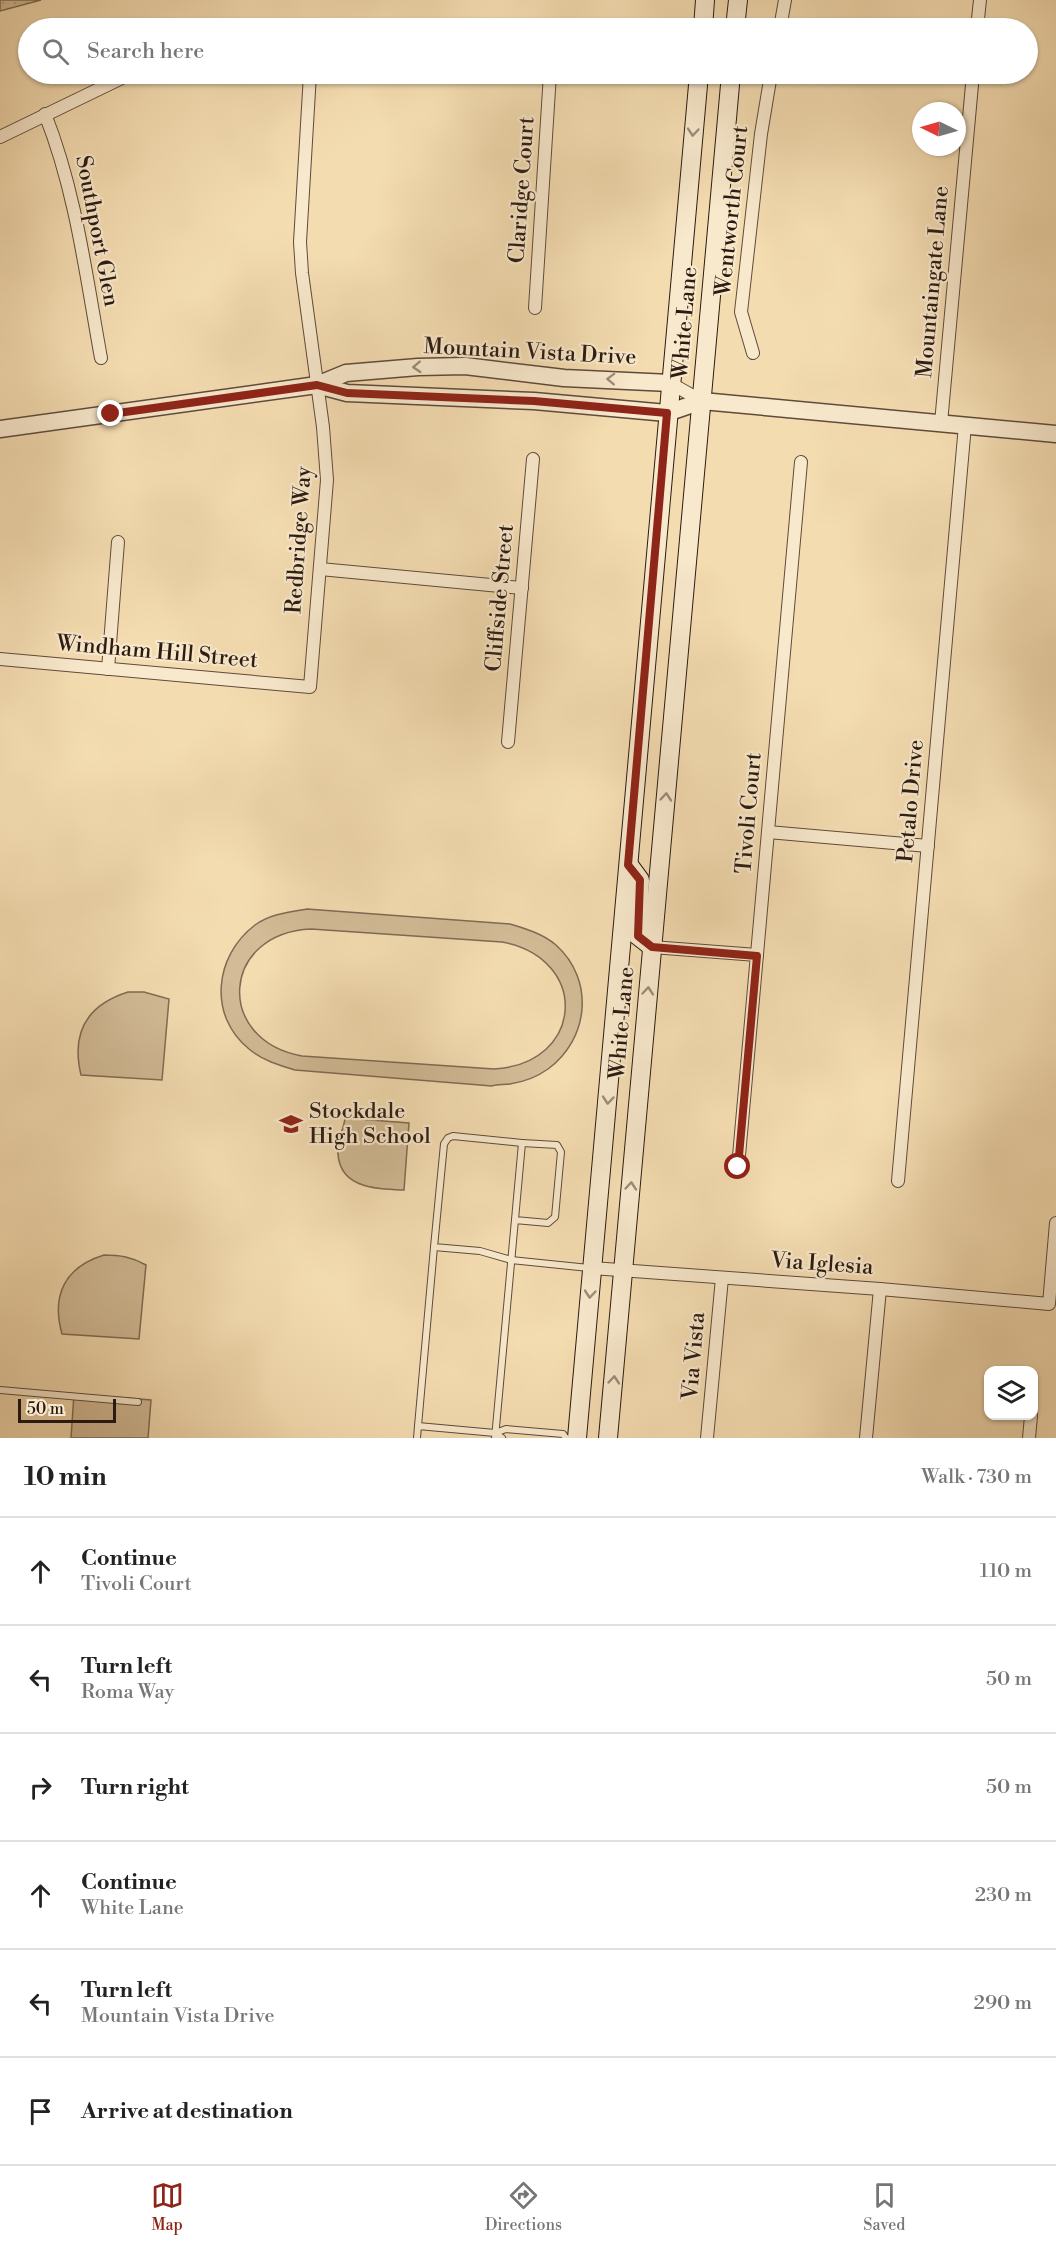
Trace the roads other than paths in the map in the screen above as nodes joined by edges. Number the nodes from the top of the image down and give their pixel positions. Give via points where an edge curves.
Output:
1 (705, 0) edge
2 (738, 0) edge
3 (785, 0) edge
4 (980, 0) edge
5 (704, 18) edge
6 (736, 18) edge
7 (782, 18) edge
8 (978, 18) edge
9 (109, 84) edge
10 (309, 84) edge
11 (549, 84) edge
12 (698, 84) edge
13 (730, 84) edge
14 (769, 84) edge
15 (972, 84) edge
16 (45, 114) junction
17 (0, 137) edge
18 (535, 308) dead end
19 (753, 352) dead end
20 (100, 358) dead end
21 (670, 382) junction
22 (317, 385) junction
23 (702, 401) junction
24 (667, 413) junction
25 (941, 423) junction
26 (965, 425) junction
27 (0, 429) edge
28 (1056, 434) edge
29 (533, 459) dead end
30 (801, 462) dead end
31 (118, 542) dead end
32 (320, 569) junction
33 (522, 588) junction
34 (0, 659) edge
35 (108, 669) junction
36 (310, 687) joint
37 (508, 742) dead end
38 (768, 832) junction
39 (928, 846) junction
40 (628, 865) junction
41 (652, 947) junction
42 (757, 956) junction
43 (522, 1143) junction
44 (738, 1167) dead end
45 (898, 1181) dead end
46 (515, 1220) junction
47 (1056, 1223) edge
48 (435, 1247) junction
49 (512, 1260) junction
50 (592, 1268) junction
51 (623, 1271) junction
52 (722, 1278) junction
53 (880, 1289) junction
54 (0, 1390) edge
55 (138, 1402) dead end
56 (1031, 1420) edge
57 (418, 1426) junction
58 (495, 1436) edge
59 (417, 1438) edge
60 (502, 1438) edge
61 (566, 1438) edge
62 (577, 1438) edge
63 (608, 1438) edge
64 (707, 1438) edge
65 (866, 1438) edge
66 (1029, 1438) edge

1 - 5 main road
2 - 6 main road
3 - 7 street
4 - 8 street
9 - 16 street
10 - 22 street, Redbridge Way via 300,242
11 - 18 street, Claridge Court
12 -> 21 main road, White Lane
13 - 23 main road, White Lane
14 - 19 street, Wentworth Court via 741,312
15 - 25 street, Mountaingate Lane
16 - 17 street
16 - 20 street, Southport Glen via 69,183
21 -> 22 street, Mountain Vista Drive via 564,378 465,366 346,373
21 - 23 street, Mountain Vista Drive
21 - 24 main road, White Lane
22 - 24 street, Mountain Vista Drive via 347,393 524,400
22 - 27 street, Mountain Vista Drive
22 - 32 street, Redbridge Way via 327,480
23 - 24 street, Mountain Vista Drive
23 - 25 street, Mountain Vista Drive
41 -> 23 main road, White Lane
24 - 40 main road, White Lane
25 - 26 street, Mountain Vista Drive
26 - 28 street, Mountain Vista Drive
26 - 39 street, Petalo Drive
29 - 33 street, Cliffside Street
30 - 38 street, Tivoli Court
31 - 35 street
32 - 33 street
32 - 36 street, Redbridge Way
33 - 37 street, Cliffside Street
34 - 35 street, Windham Hill Street
35 - 36 street, Windham Hill Street
38 - 39 street
38 - 42 street, Tivoli Court
39 - 45 street, Petalo Drive
40 - 41 main road via 640,880 638,936
40 -> 50 main road, White Lane
41 - 42 street
51 -> 41 main road, White Lane
42 - 44 street, Tivoli Court
43 - 46 lane
43 - 46 lane via 560,1148 556,1206 555,1217 548,1222
43 - 48 lane via 448,1138 444,1144
46 - 49 lane
47 - 53 street, Via Iglesia via 1049,1304
48 - 49 lane via 480,1251
48 - 57 lane
49 - 50 lane
49 - 58 lane
50 - 51 street, Via Iglesia
50 -> 62 main road, White Lane
51 - 52 street, Via Iglesia
63 -> 51 main road, White Lane
52 - 53 street, Via Iglesia
52 - 64 street, Via Vista
53 - 65 street
54 - 55 lane
56 - 66 street
57 - 58 lane
57 - 59 lane
58 - 60 lane
58 - 61 lane via 506,1430 562,1434

